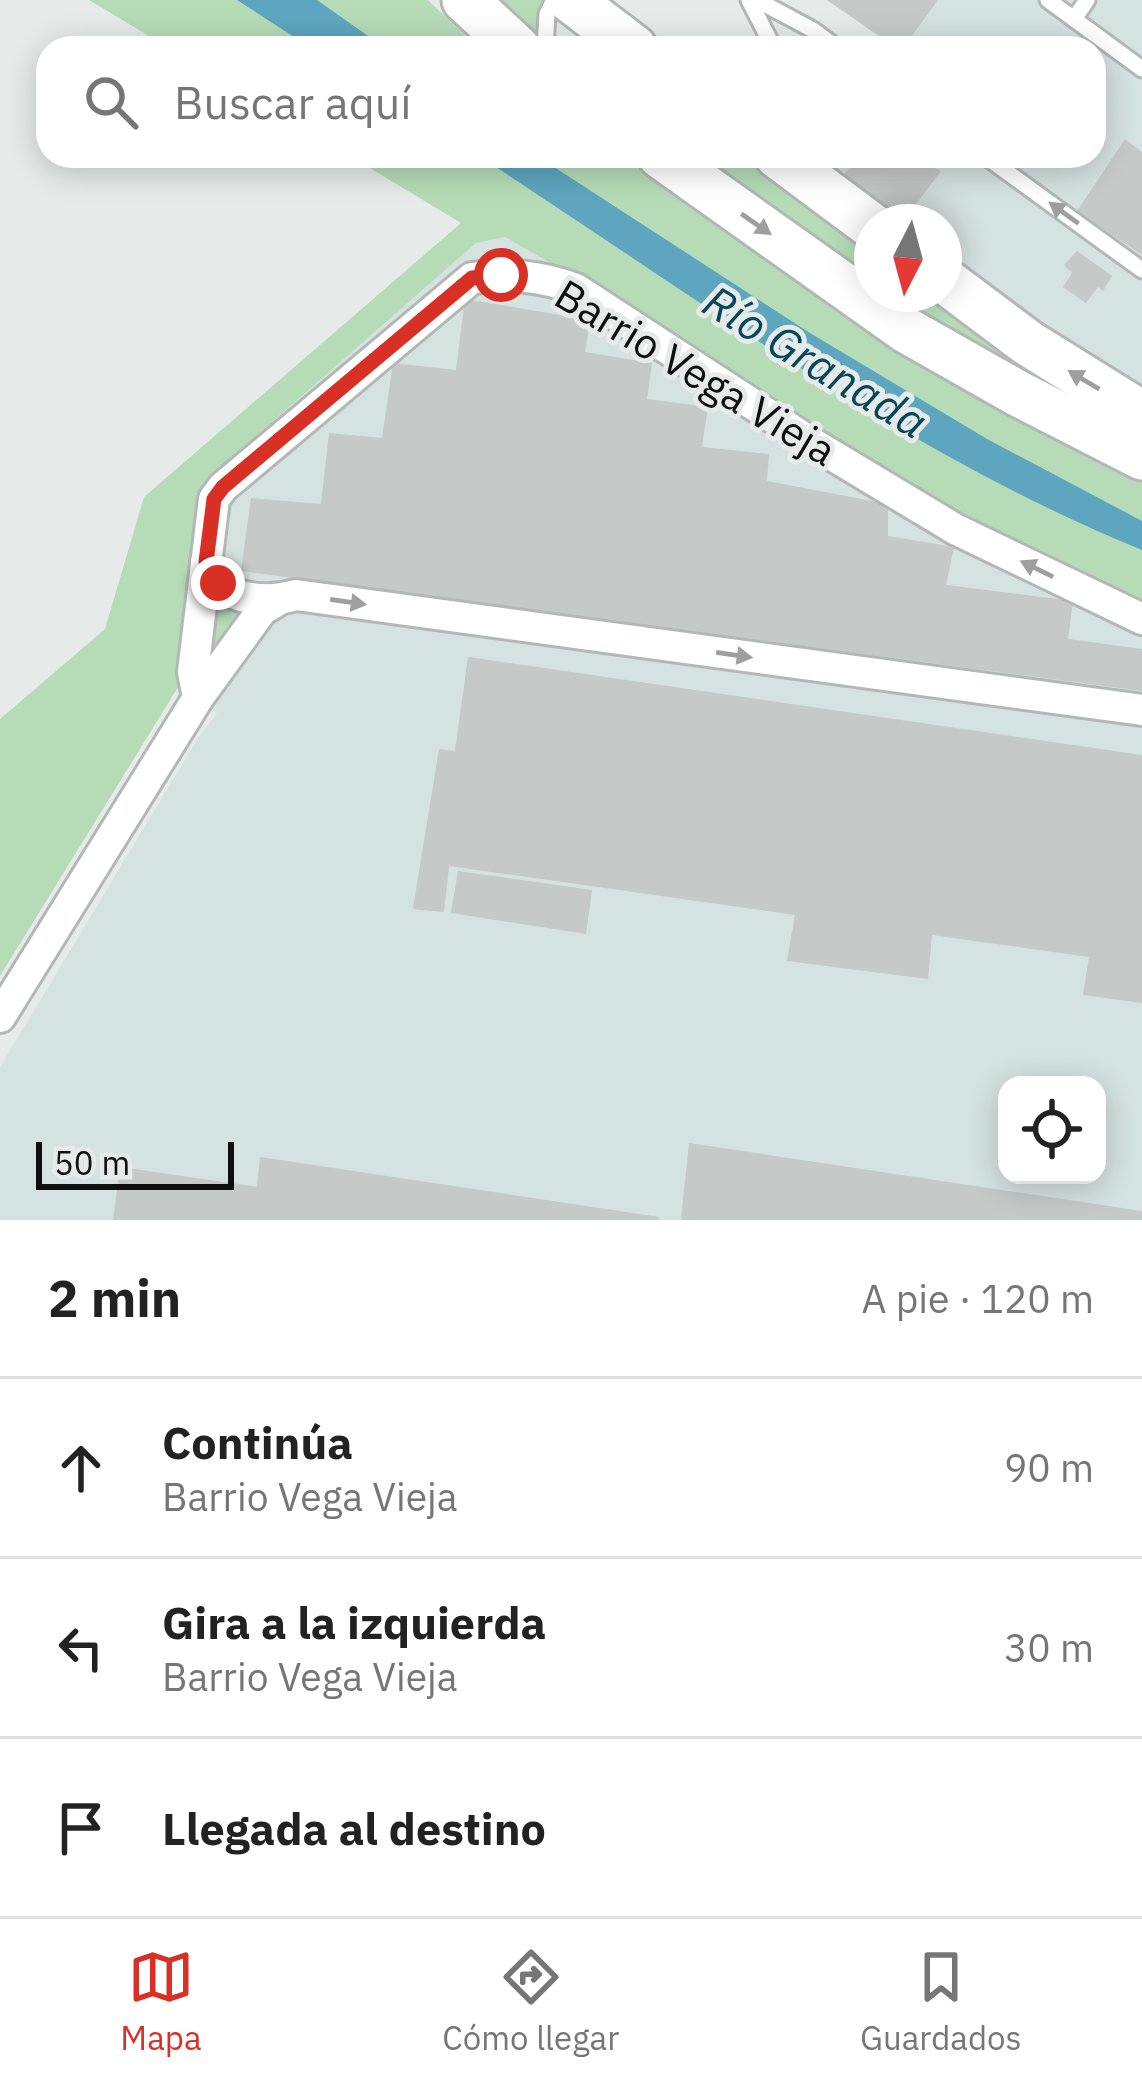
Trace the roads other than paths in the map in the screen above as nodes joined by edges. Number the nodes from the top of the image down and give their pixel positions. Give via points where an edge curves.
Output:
1 (465, 0) edge
2 (554, 0) edge
3 (571, 0) edge
4 (753, 0) edge
5 (1048, 0) edge
6 (1088, 0) edge
7 (1074, 19) junction
8 (504, 36) edge
9 (546, 36) edge
10 (618, 36) edge
11 (768, 36) edge
12 (821, 36) edge
13 (1097, 36) edge
14 (1106, 43) edge
15 (1142, 69) edge
16 (678, 168) edge
17 (794, 168) edge
18 (1001, 168) edge
19 (854, 213) edge
20 (1142, 271) edge
21 (962, 294) edge
22 (1133, 440) edge
23 (206, 562) junction
24 (277, 601) junction
25 (1142, 620) edge
26 (198, 698) junction
27 (1142, 710) edge
28 (0, 1017) edge

1 - 8 street
2 - 9 lane
3 - 10 street
4 - 11 lane
4 - 12 lane
5 - 7 lane
6 - 7 lane
7 - 13 lane
14 - 15 lane
16 -> 22 street via 906,330 1017,393
17 - 19 street
20 -> 18 lane
22 -> 21 street
23 - 24 street via 235,594
25 -> 23 street, Barrio Vega Vieja via 955,529 589,296 526,275 472,278 223,487 214,499
23 - 26 street, Barrio Vega Vieja via 193,672
24 - 26 street
24 -> 27 street via 296,595
26 - 28 street

